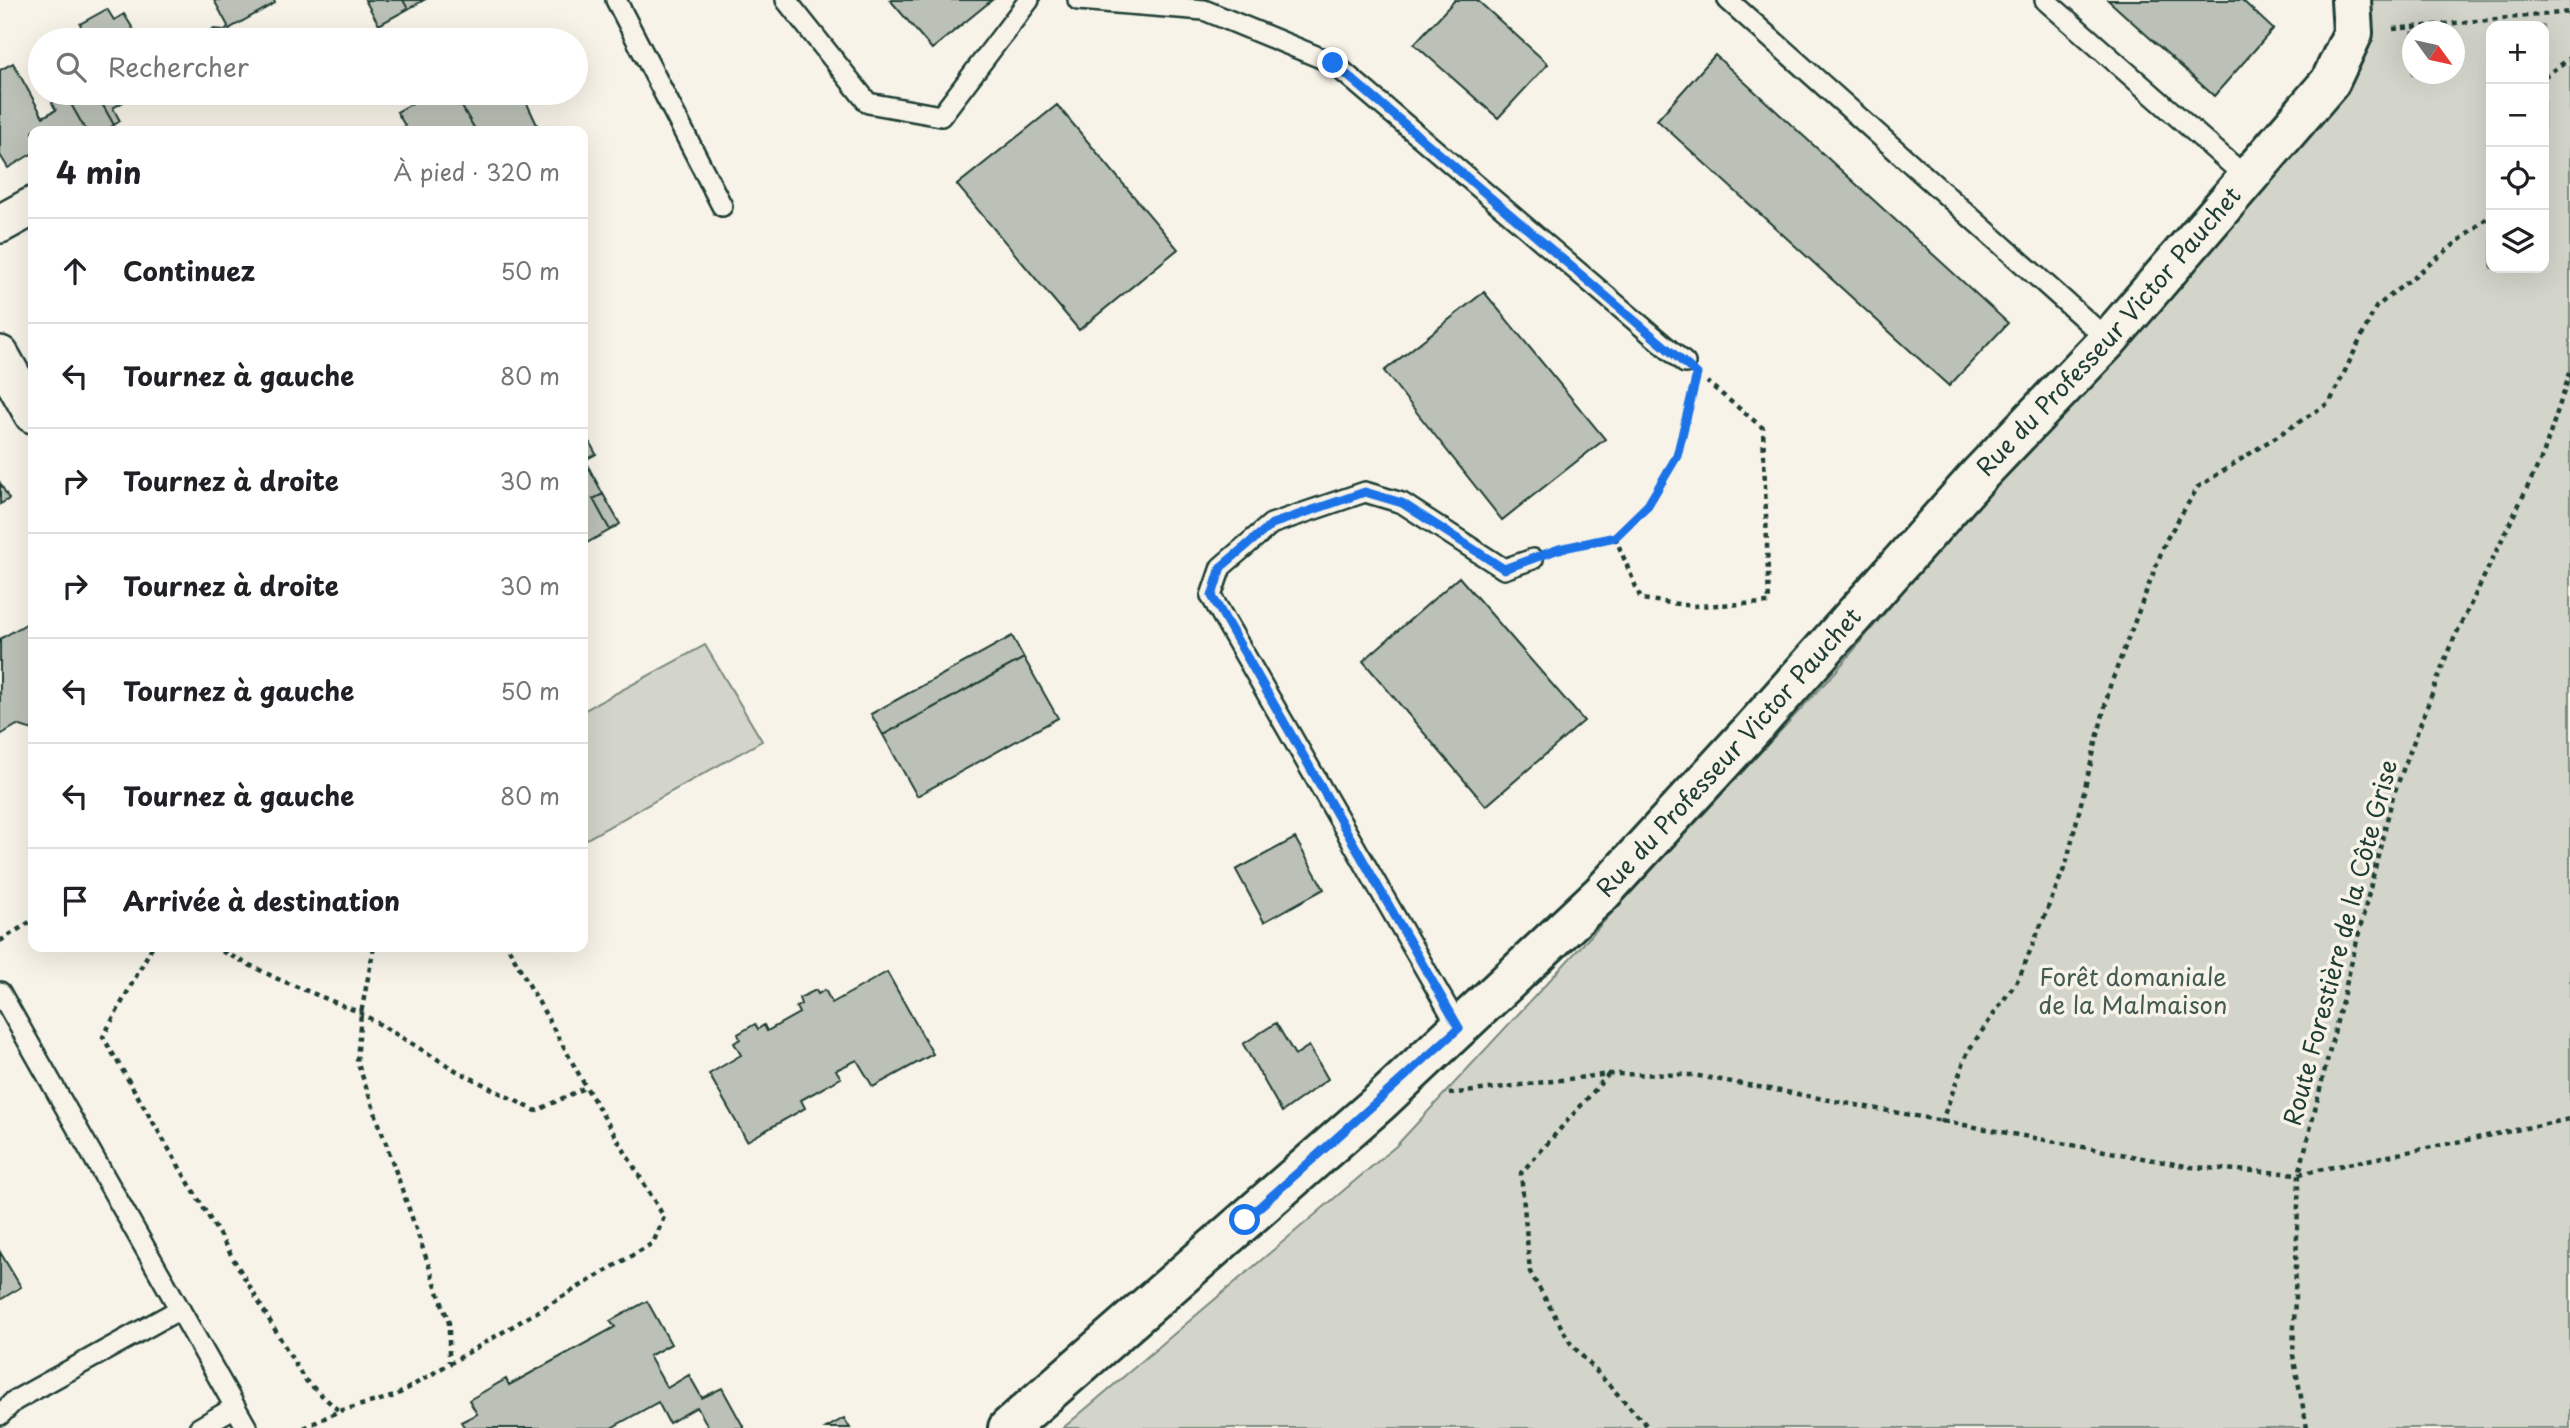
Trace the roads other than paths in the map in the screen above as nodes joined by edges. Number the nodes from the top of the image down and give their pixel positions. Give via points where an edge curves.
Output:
1 (616, 0) edge
2 (786, 0) edge
3 (1029, 0) edge
4 (1078, 0) edge
5 (1728, 0) edge
6 (2045, 0) edge
7 (2352, 16) edge
8 (2248, 179) junction
9 (722, 206) dead end
10 (28, 209) edge
11 (0, 224) edge
12 (2108, 340) junction
13 (0, 355) edge
14 (1691, 368) road end
15 (28, 405) edge
16 (1533, 559) road end
17 (0, 992) edge
18 (1459, 1028) junction
19 (180, 1309) junction
20 (235, 1407) junction
21 (0, 1415) edge
22 (199, 1428) edge
23 (247, 1428) edge
24 (1008, 1428) edge

1 - 9 lane
2 - 3 lane via 868,103 941,116
4 - 14 lane via 1204,10 1333,63
5 - 12 lane
6 - 8 lane
7 - 8 street, Rue du Professeur Victor Pauchet via 2330,82
8 - 12 street, Rue du Professeur Victor Pauchet
10 - 11 street
12 - 18 street, Rue du Professeur Victor Pauchet via 1979,475 1602,893
13 - 15 street
16 - 18 lane via 1504,569 1402,503 1365,492 1272,524 1221,567 1212,596
17 - 19 lane
18 - 24 street, Rue du Professeur Victor Pauchet
19 - 20 lane
19 - 21 lane via 14,1401
20 - 22 lane
20 - 23 lane

